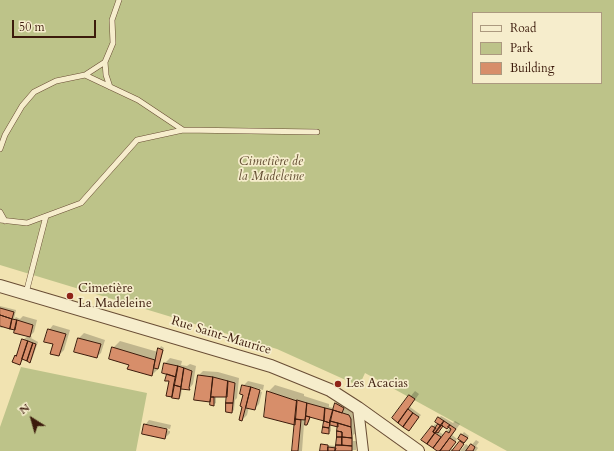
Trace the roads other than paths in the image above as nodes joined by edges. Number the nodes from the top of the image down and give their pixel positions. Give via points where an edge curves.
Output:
1 (119, 0) edge
2 (105, 62) junction
3 (85, 76) junction
4 (110, 87) junction
5 (183, 130) junction
6 (316, 132) dead end
7 (0, 149) edge
8 (0, 212) edge
9 (46, 216) junction
10 (2, 220) edge
11 (0, 286) edge
12 (26, 294) junction
13 (358, 408) junction
14 (363, 451) edge
15 (418, 451) edge

1 - 2 lane via 112,20 113,42
2 - 3 lane
2 - 4 lane
3 - 4 lane
3 - 7 lane via 56,81 34,92 22,106
4 - 5 lane via 138,100
5 - 6 lane
5 - 9 lane via 138,140 81,203
8 - 10 lane
9 - 10 lane via 27,223
9 - 12 lane
11 - 12 street, Rue Saint-Maurice
12 - 13 street, Rue Saint-Maurice via 271,366 330,390
13 - 14 street
13 - 15 street, Rue Saint-Maurice

